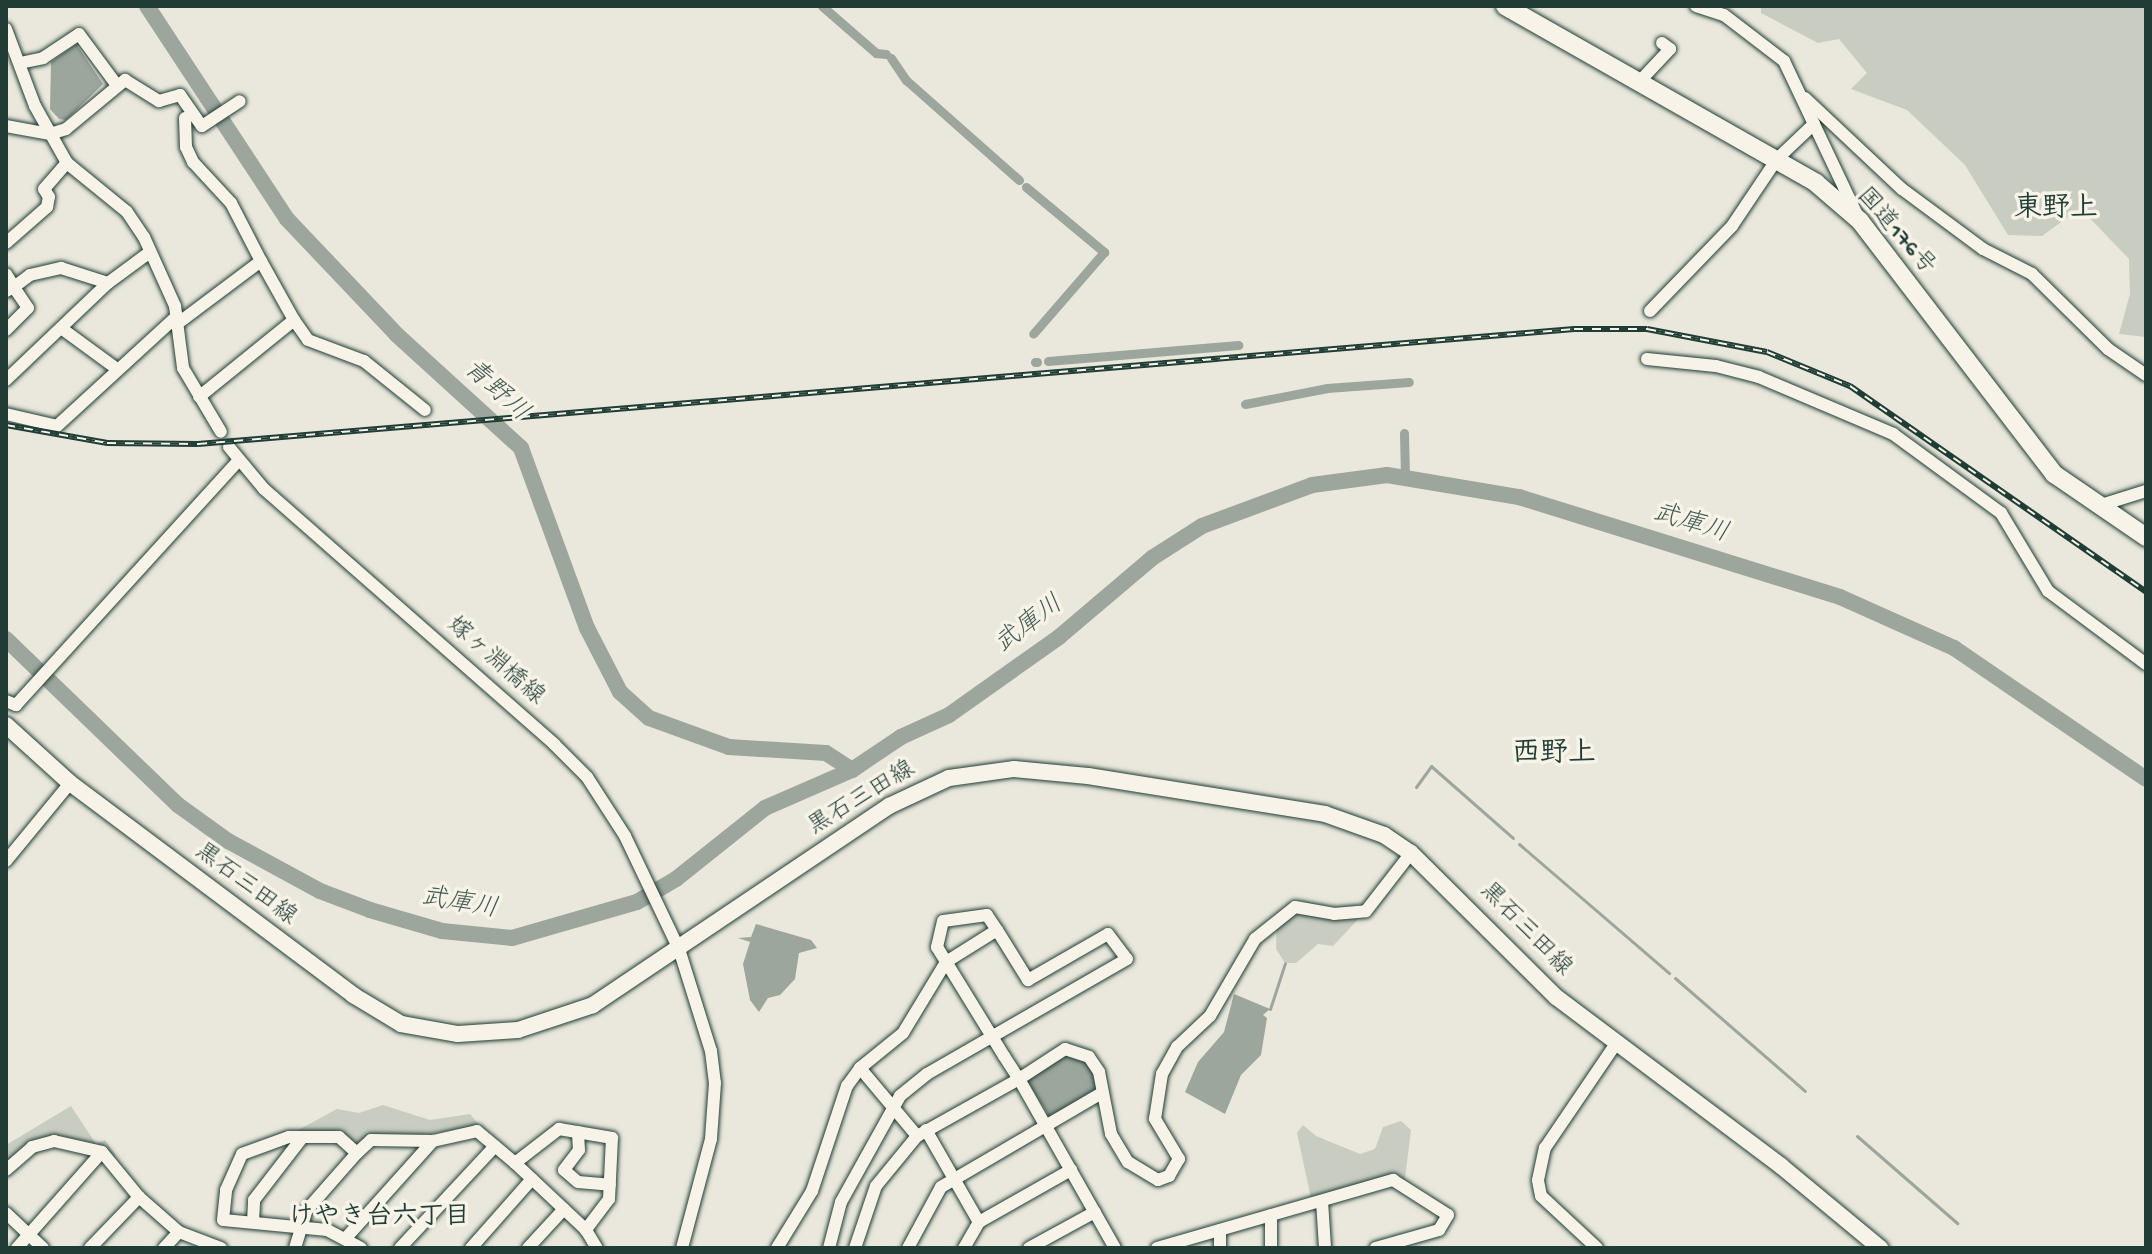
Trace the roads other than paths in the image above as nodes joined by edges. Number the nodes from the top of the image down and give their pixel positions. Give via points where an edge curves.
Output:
1 (1505, 6) edge
2 (1696, 6) edge
3 (6, 29) edge
4 (1662, 43) dead end
5 (20, 63) junction
6 (1640, 81) junction
7 (116, 84) junction
8 (1805, 98) junction
9 (240, 101) dead end
10 (185, 118) dead end
11 (1814, 124) junction
12 (6, 126) edge
13 (50, 134) junction
14 (1777, 159) junction
15 (67, 163) junction
16 (1860, 221) junction
17 (6, 243) edge
18 (150, 252) junction
19 (261, 261) junction
20 (6, 274) edge
21 (108, 283) junction
22 (10, 289) edge
23 (1650, 311) dead end
24 (177, 320) junction
25 (294, 320) junction
26 (61, 328) junction
27 (6, 330) edge
28 (1647, 359) dead end
29 (117, 369) junction
30 (2146, 375) edge
31 (6, 380) edge
32 (199, 397) junction
33 (425, 410) dead end
34 (6, 414) edge
35 (221, 432) dead end
36 (229, 447) dead end
37 (238, 461) junction
38 (2146, 491) edge
39 (2098, 506) junction
40 (2146, 537) edge
41 (2146, 664) edge
42 (11, 703) edge
43 (6, 725) edge
44 (70, 783) junction
45 (1411, 853) junction
46 (6, 861) edge
47 (997, 930) junction
48 (676, 943) junction
49 (946, 962) junction
50 (992, 1037) junction
51 (1615, 1045) junction
52 (860, 1068) junction
53 (1019, 1079) junction
54 (1102, 1093) junction
55 (892, 1107) junction
56 (1046, 1127) junction
57 (578, 1132) junction
58 (922, 1133) junction
59 (302, 1138) junction
60 (433, 1141) junction
61 (495, 1146) junction
62 (102, 1152) junction
63 (357, 1153) junction
64 (515, 1163) junction
65 (6, 1170) edge
66 (1071, 1170) junction
67 (532, 1179) junction
68 (954, 1180) junction
69 (610, 1185) junction
70 (139, 1197) junction
71 (1322, 1201) junction
72 (564, 1209) junction
73 (1095, 1212) junction
74 (6, 1213) edge
75 (1271, 1215) junction
76 (253, 1222) junction
77 (979, 1222) junction
78 (299, 1225) junction
79 (586, 1230) junction
80 (1220, 1230) junction
81 (179, 1232) junction
82 (29, 1235) junction
83 (345, 1239) junction
84 (17, 1248) edge
85 (43, 1248) edge
86 (90, 1248) edge
87 (164, 1248) edge
88 (221, 1248) edge
89 (295, 1248) edge
90 (361, 1248) edge
91 (400, 1248) edge
92 (471, 1248) edge
93 (528, 1248) edge
94 (597, 1248) edge
95 (682, 1248) edge
96 (777, 1248) edge
97 (829, 1248) edge
98 (855, 1248) edge
99 (908, 1248) edge
100 (964, 1248) edge
101 (1029, 1248) edge
102 (1115, 1248) edge
103 (1157, 1248) edge
104 (1220, 1248) edge
105 (1271, 1248) edge
106 (1325, 1248) edge
107 (1376, 1248) edge
108 (1597, 1248) edge
109 (1880, 1248) edge

1 - 6 highway, 国道176号
2 - 8 street via 1724,15 1763,41 1784,61
3 - 5 street
4 - 6 street via 1670,49
5 - 7 street via 43,58 79,34
5 - 13 street
6 - 14 highway, 国道176号
7 - 9 street via 125,80 165,102 180,95 202,126
7 - 13 street via 102,103
8 - 11 street
8 - 30 street via 1902,189 1983,249 2032,274 2108,349
10 - 19 street via 186,147 193,162 231,203
11 - 14 street
11 - 16 street
12 - 13 street
13 - 15 street
14 - 16 highway, 国道176号 via 1816,183
14 - 23 street via 1732,226
15 - 17 street via 44,189 47,207
15 - 18 street via 127,212
16 - 39 highway, 国道176号 via 2028,446 2054,474
18 - 21 street
18 - 24 street
19 - 24 street
19 - 25 street
20 - 22 street
21 - 22 street via 50,268
21 - 26 street
22 - 27 street via 28,308
24 - 29 street
24 - 32 street via 183,368
25 - 32 street
25 - 33 street via 308,340 364,361
26 - 29 street
26 - 31 street
28 - 41 street via 1716,366 1759,377 1893,434 2001,513 2048,591
29 - 34 street via 57,426
32 - 35 street
36 - 37 street, 嫁ヶ淵橋線
37 - 42 street via 64,654
37 - 48 street, 嫁ヶ淵橋線 via 587,777 625,836
38 - 39 street
39 - 40 highway, 国道176号
43 - 44 main road, 黒石三田線
44 - 46 street
44 - 48 main road, 黒石三田線 via 325,975 401,1024 458,1034 545,1024 593,1005
45 - 48 main road, 黒石三田線 via 1384,835 1325,814 1088,776 991,770 919,788
45 - 51 main road, 黒石三田線 via 1556,997
45 - 54 street via 1366,911 1334,914 1295,907 1255,939 1210,1016 1177,1047 1162,1074 1155,1119 1179,1159 1169,1176 1149,1178 1128,1162 1111,1134
47 - 49 street
47 - 49 street via 987,915 943,921 937,947
47 - 50 street via 1028,980 1108,934 1127,959
48 - 95 street, 嫁ヶ淵橋線 via 711,1051 715,1083 711,1139
49 - 50 street
49 - 52 street via 903,1033
50 - 53 street
50 - 55 street via 913,1083
51 - 108 street via 1545,1148 1538,1180 1541,1196
51 - 109 main road, 黒石三田線 via 1781,1166
52 - 55 street
52 - 96 street via 837,1109 812,1191
53 - 54 street via 1057,1053 1074,1049 1095,1063
53 - 56 street
53 - 58 street
54 - 56 street
55 - 58 street
55 - 97 street via 841,1202
56 - 66 street
56 - 68 street
57 - 64 street via 559,1129
57 - 69 street via 612,1138
57 - 69 street via 579,1150 564,1170 578,1182
58 - 68 street
58 - 98 street via 876,1186
59 - 63 street via 339,1137
59 - 76 street via 254,1200
59 - 76 street via 289,1137 242,1154 226,1190 223,1220
60 - 61 street via 477,1131
60 - 63 street via 371,1140
60 - 83 street
61 - 64 street
61 - 91 street
62 - 65 street via 54,1141 32,1147
62 - 70 street
62 - 82 street
63 - 78 street
64 - 67 street
66 - 73 street
66 - 77 street
67 - 72 street
67 - 92 street
68 - 77 street
68 - 99 street via 941,1187
69 - 79 street via 609,1199
70 - 81 street
70 - 86 street
71 - 75 street
71 - 106 street
71 - 107 street via 1393,1180 1448,1215 1439,1230
72 - 79 street
72 - 93 street
73 - 101 street
73 - 102 street
74 - 82 street
75 - 80 street
75 - 105 street
76 - 78 street
77 - 100 street
78 - 83 street
78 - 89 street
79 - 94 street
80 - 103 street
80 - 104 street
81 - 87 street
81 - 88 street
82 - 84 street
82 - 85 street
83 - 90 street

